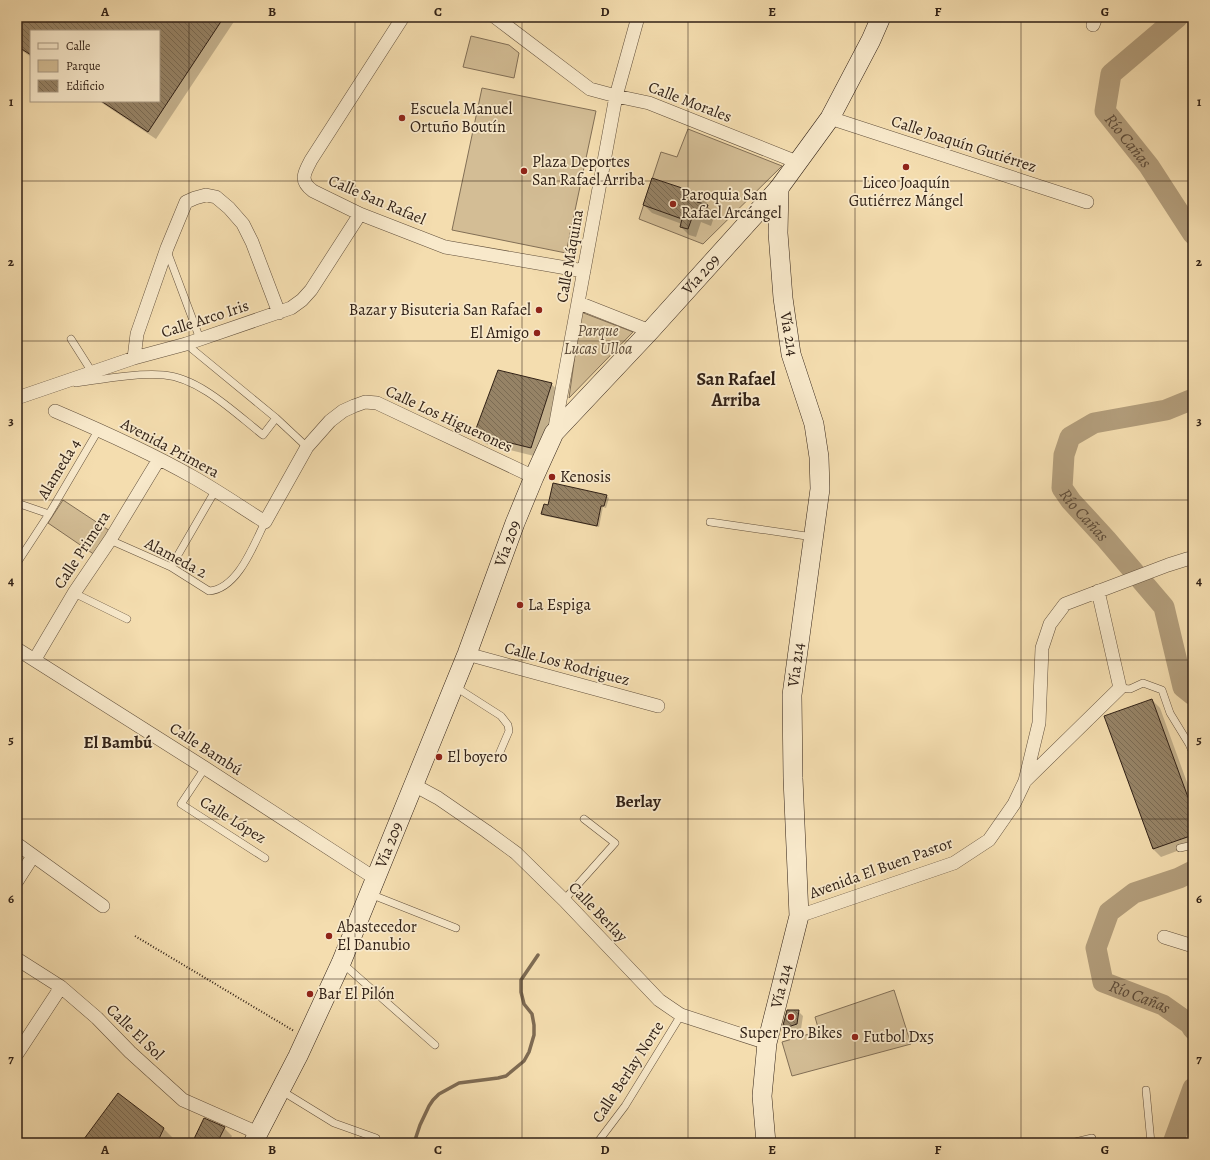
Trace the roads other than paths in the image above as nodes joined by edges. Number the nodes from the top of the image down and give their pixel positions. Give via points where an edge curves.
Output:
1 (404, 17) edge
2 (495, 17) edge
3 (638, 17) edge
4 (881, 17) edge
5 (616, 96) junction
6 (830, 118) junction
7 (797, 162) junction
8 (779, 188) junction
9 (1087, 202) dead end
10 (360, 214) junction
11 (743, 227) junction
12 (778, 233) junction
13 (166, 248) junction
14 (584, 271) junction
15 (579, 303) junction
16 (279, 313) junction
17 (650, 331) junction
18 (71, 339) dead end
19 (200, 339) junction
20 (186, 344) junction
21 (134, 358) junction
22 (92, 372) junction
23 (49, 387) junction
24 (17, 398) edge
25 (56, 411) dead end
26 (276, 418) junction
27 (99, 429) junction
28 (554, 432) junction
29 (307, 447) junction
30 (159, 459) junction
31 (534, 477) junction
32 (215, 491) junction
33 (17, 503) edge
34 (49, 514) junction
35 (265, 522) junction
36 (710, 522) dead end
37 (813, 537) junction
38 (110, 540) junction
39 (1193, 558) edge
40 (17, 563) edge
41 (171, 567) junction
42 (1098, 591) junction
43 (74, 593) junction
44 (127, 619) dead end
45 (17, 649) edge
46 (467, 654) junction
47 (35, 659) junction
48 (454, 686) junction
49 (1120, 688) junction
50 (658, 706) dead end
51 (1193, 753) edge
52 (497, 759) dead end
53 (205, 768) junction
54 (1025, 781) junction
55 (414, 785) junction
56 (584, 819) dead end
57 (17, 844) edge
58 (1193, 845) edge
59 (1180, 848) dead end
60 (33, 856) junction
61 (265, 858) dead end
62 (17, 881) edge
63 (373, 886) junction
64 (564, 900) junction
65 (103, 906) dead end
66 (799, 916) junction
67 (456, 928) dead end
68 (1164, 937) dead end
69 (1193, 946) edge
70 (17, 959) edge
71 (341, 963) junction
72 (61, 987) junction
73 (681, 1015) junction
74 (767, 1043) junction
75 (435, 1045) dead end
76 (17, 1054) edge
77 (280, 1090) junction
78 (1146, 1090) dead end
79 (255, 1138) edge
80 (376, 1138) dead end
81 (1092, 1138) dead end
82 (597, 1143) edge
83 (766, 1143) edge
84 (1071, 1143) edge
85 (1151, 1143) edge

1 - 10 street, Calle San Rafael via 305,171 304,182 307,187
2 - 5 street, Calle Morales via 590,89
3 - 5 street, Calle Máquina
4 - 6 main road, Vía 209
5 - 7 street, Calle Morales via 649,103
5 - 14 street, Calle Máquina
6 - 7 main road, Vía 209
6 - 9 street, Calle Joaquín Gutiérrez
7 - 8 main road, Vía 209
8 - 11 main road, Vía 209
8 - 12 main road, Vía 214
10 - 14 street, Calle San Rafael via 445,247
10 - 16 street, Calle Arco Iris via 311,290 291,308
11 - 12 main road via 765,226
11 - 17 main road, Vía 209
12 - 37 main road, Vía 214 via 782,298 791,354 814,424 819,457 820,489
13 - 16 street via 186,202 206,195 216,197 243,224
13 - 19 lane
13 - 21 street via 137,334
14 - 15 street, Calle Máquina
15 - 17 street
15 - 28 street, Calle Máquina
16 - 19 street, Calle Arco Iris
17 - 28 main road, Vía 209
18 - 22 lane
19 - 20 street, Calle Arco Iris
20 - 21 street, Calle Arco Iris
20 - 26 lane
21 - 22 street, Calle Arco Iris
22 - 23 street, Calle Arco Iris
23 - 24 street, Calle Arco Iris
23 - 26 lane via 122,377 166,375 198,386 263,435
25 - 27 street, Avenida Primera
26 - 29 lane
27 - 30 street, Avenida Primera
27 - 34 lane, Alameda 4
28 - 31 main road, Vía 209
29 - 31 street, Calle Los Higuerones via 330,421 343,411 365,402 377,403
29 - 35 street, Calle Los Higuerones
30 - 32 street, Avenida Primera
30 - 38 street, Calle Primera
31 - 46 main road, Vía 209
32 - 35 street, Avenida Primera
32 - 41 lane
33 - 34 lane
34 - 40 lane, Alameda 4
35 - 41 lane, Alameda 2 via 239,572 215,591 209,591
36 - 37 lane
37 - 66 main road, Vía 214 via 792,695
38 - 41 lane, Alameda 2
38 - 43 street, Calle Primera
39 - 42 street, Avenida El Buen Pastor
42 - 49 street
42 - 54 street, Avenida El Buen Pastor via 1065,604 1050,624 1042,648 1039,723
43 - 44 lane
43 - 47 street, Calle Primera
45 - 47 street, Calle Bambú
46 - 48 main road, Vía 209
46 - 50 street, Calle Los Rodriguez
47 - 53 street, Calle Bambú
48 - 52 lane via 501,716 508,725 509,731
48 - 55 main road, Vía 209
49 - 51 lane via 1130,689 1143,682 1162,690 1170,713
49 - 54 street
53 - 61 lane, Calle López via 181,804
53 - 63 street, Calle Bambú
54 - 66 street, Avenida El Buen Pastor via 1014,804 989,840 954,863
55 - 63 main road, Vía 209
55 - 64 street, Calle Berlay via 438,798 510,849
56 - 64 lane via 615,843
57 - 60 street
58 - 59 lane
60 - 62 street
60 - 65 street
63 - 67 lane
63 - 71 main road, Vía 209
64 - 73 street, Calle Berlay via 659,1000
66 - 74 main road, Vía 214
68 - 69 street
70 - 72 street, Calle El Sol
71 - 75 lane
71 - 77 main road, Vía 209
72 - 76 street
72 - 79 street, Calle El Sol via 183,1100
73 - 74 street, Calle Berlay
73 - 82 lane, Calle Berlay Norte via 625,1106
74 - 83 main road, Vía 214 via 762,1096
77 - 79 main road, Vía 209
77 - 80 lane via 334,1123
78 - 85 lane
81 - 84 lane

